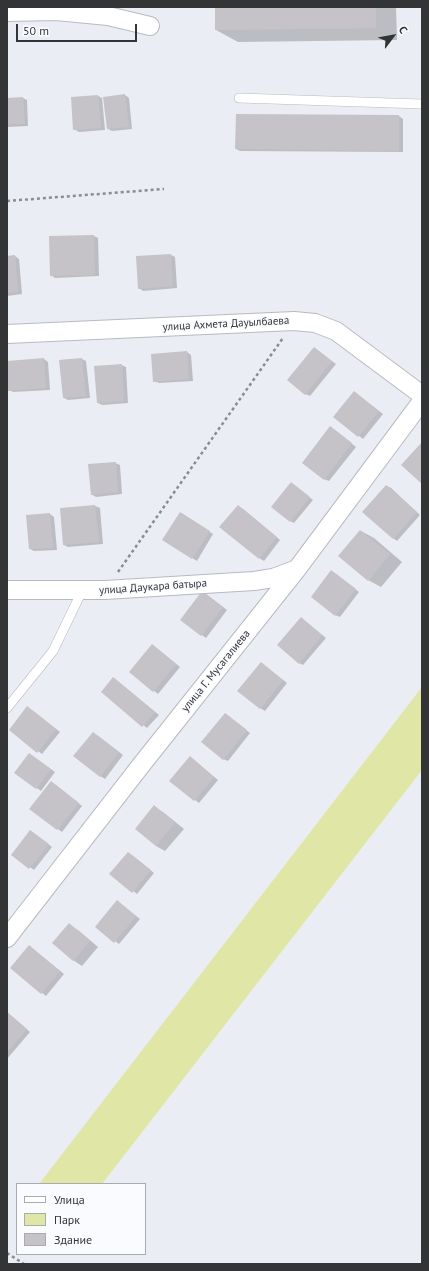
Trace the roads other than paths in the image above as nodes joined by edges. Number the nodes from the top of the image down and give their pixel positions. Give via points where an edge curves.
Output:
1 (7, 12) edge
2 (150, 26) dead end
3 (239, 98) dead end
4 (422, 104) edge
5 (7, 334) edge
6 (422, 395) edge
7 (422, 401) edge
8 (297, 569) junction
9 (7, 590) edge
10 (82, 591) junction
11 (7, 708) edge
12 (7, 938) edge

1 - 2 street via 56,11 108,16
3 - 4 lane
5 - 6 street, улица Ахмета Дауылбаева via 294,321 315,323 336,331
7 - 8 street, улица Г. Мусагалиева
8 - 10 street, улица Даукара батыра via 273,578 254,581
8 - 12 street, улица Г. Мусагалиева
9 - 10 street, улица Даукара батыра
10 - 11 lane via 53,651

